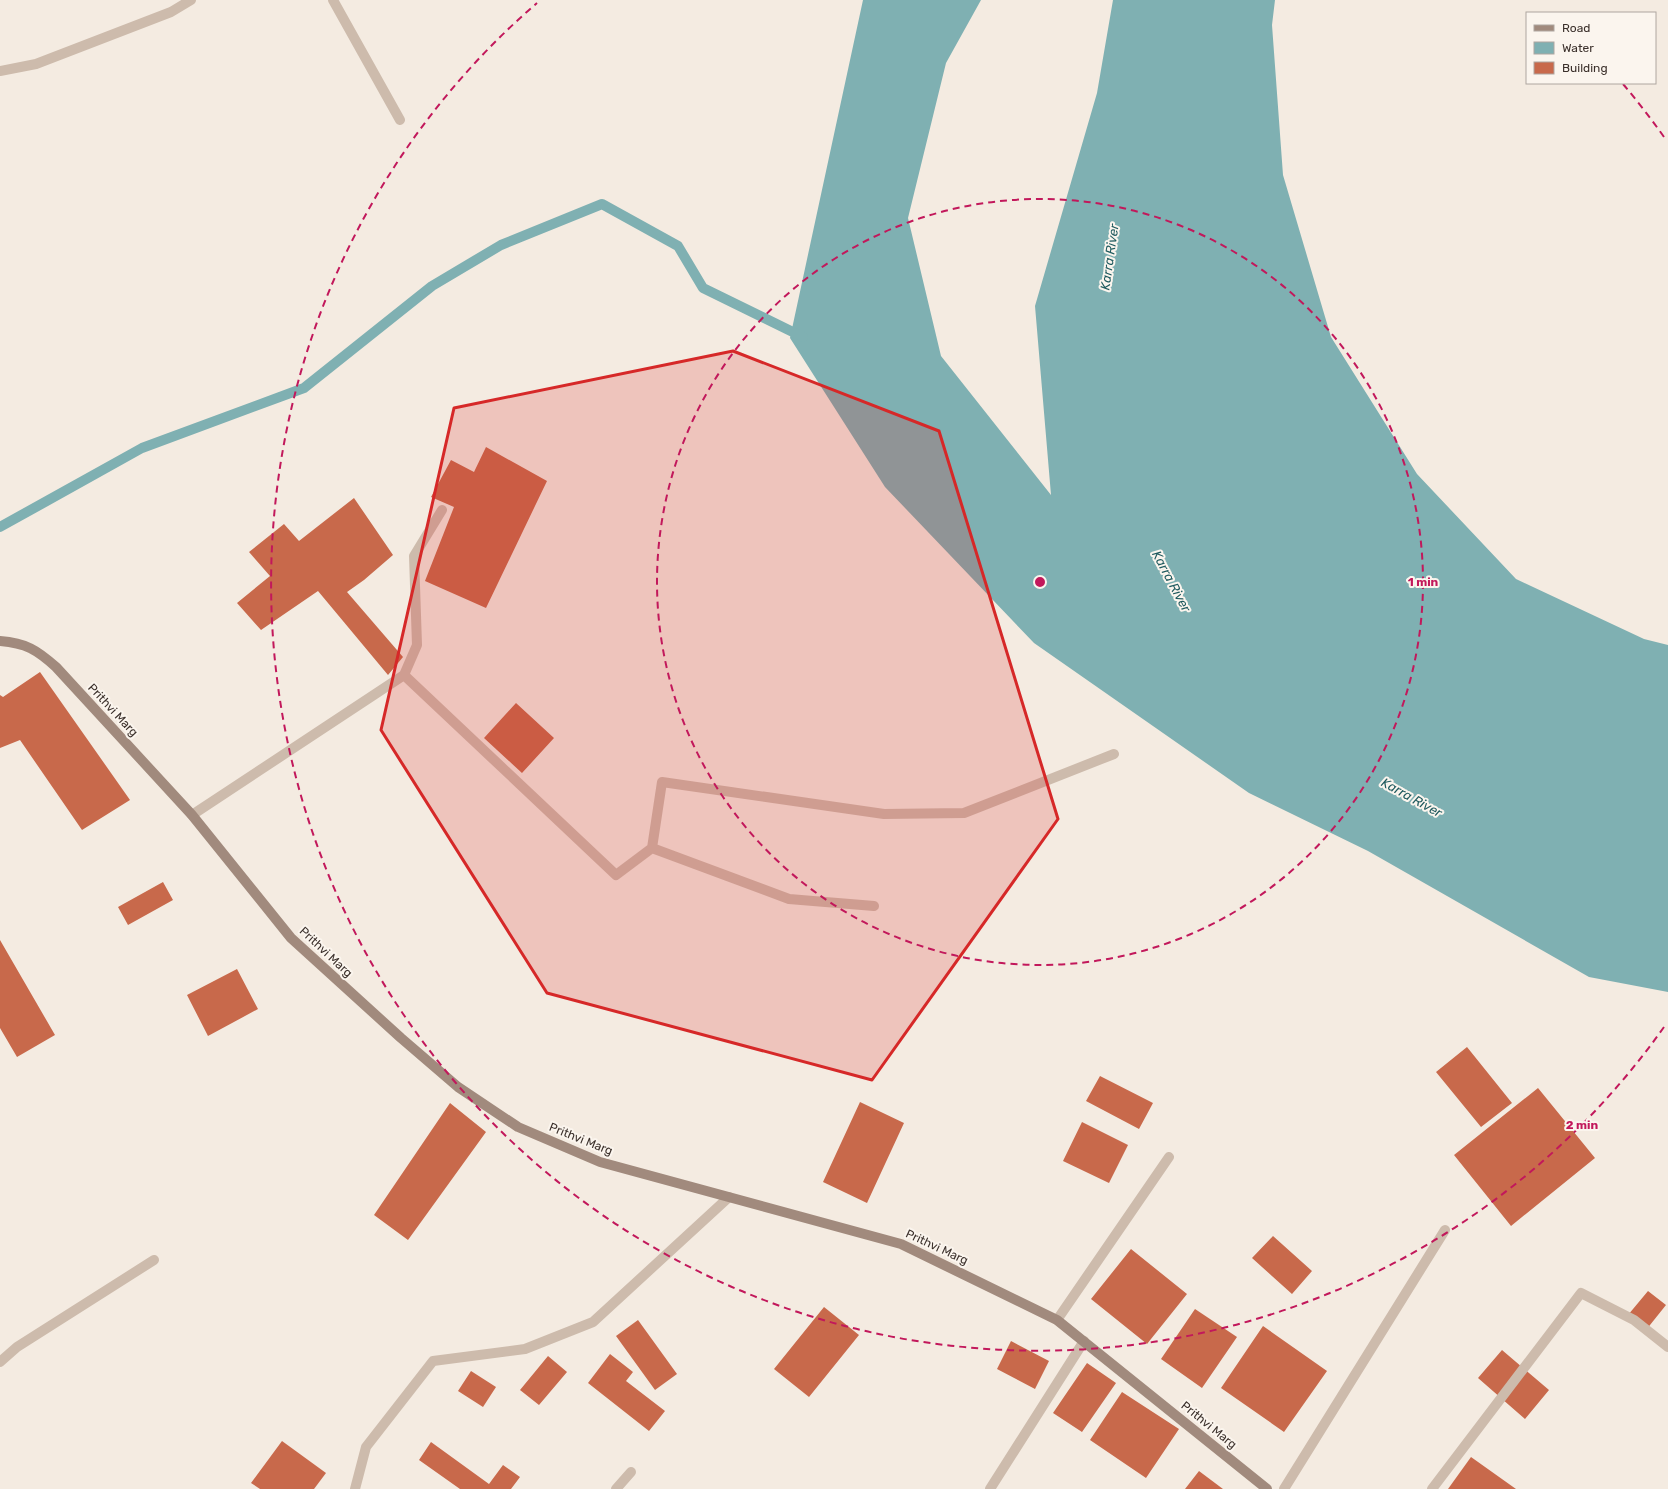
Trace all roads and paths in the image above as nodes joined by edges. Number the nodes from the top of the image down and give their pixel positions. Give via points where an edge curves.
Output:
1 (192, 0) edge
2 (333, 0) edge
3 (0, 71) edge
4 (400, 120) dead end
5 (442, 510) dead end
6 (0, 641) edge
7 (404, 675) junction
8 (1114, 754) dead end
9 (192, 814) junction
10 (652, 848) junction
11 (874, 906) dead end
12 (1169, 1157) dead end
13 (729, 1197) junction
14 (1445, 1230) dead end
15 (154, 1260) dead end
16 (1057, 1320) junction
17 (1084, 1341) junction
18 (1668, 1347) edge
19 (0, 1362) edge
20 (631, 1472) dead end
21 (355, 1489) edge
22 (616, 1489) edge
23 (990, 1489) edge
24 (1267, 1489) edge
25 (1284, 1489) edge
26 (1432, 1489) edge

1 - 3 street via 171,12 36,64
2 - 4 street
5 - 7 street via 414,556 417,645
6 - 9 street, Prithvi Marg via 26,646 38,651 47,659
7 - 9 street
7 - 10 street via 616,875
8 - 10 street via 964,814 884,814 662,782
9 - 13 street, Prithvi Marg via 291,938 458,1087 518,1128 600,1162
10 - 11 street via 789,899
12 - 16 street
13 - 16 street, Prithvi Marg via 901,1244
13 - 21 street via 594,1322 525,1349 434,1361 366,1447
14 - 25 street
15 - 19 street via 17,1347
16 - 17 street, Prithvi Marg
17 - 23 street
17 - 24 street, Prithvi Marg
18 - 26 street via 1634,1320 1581,1294
20 - 22 street

